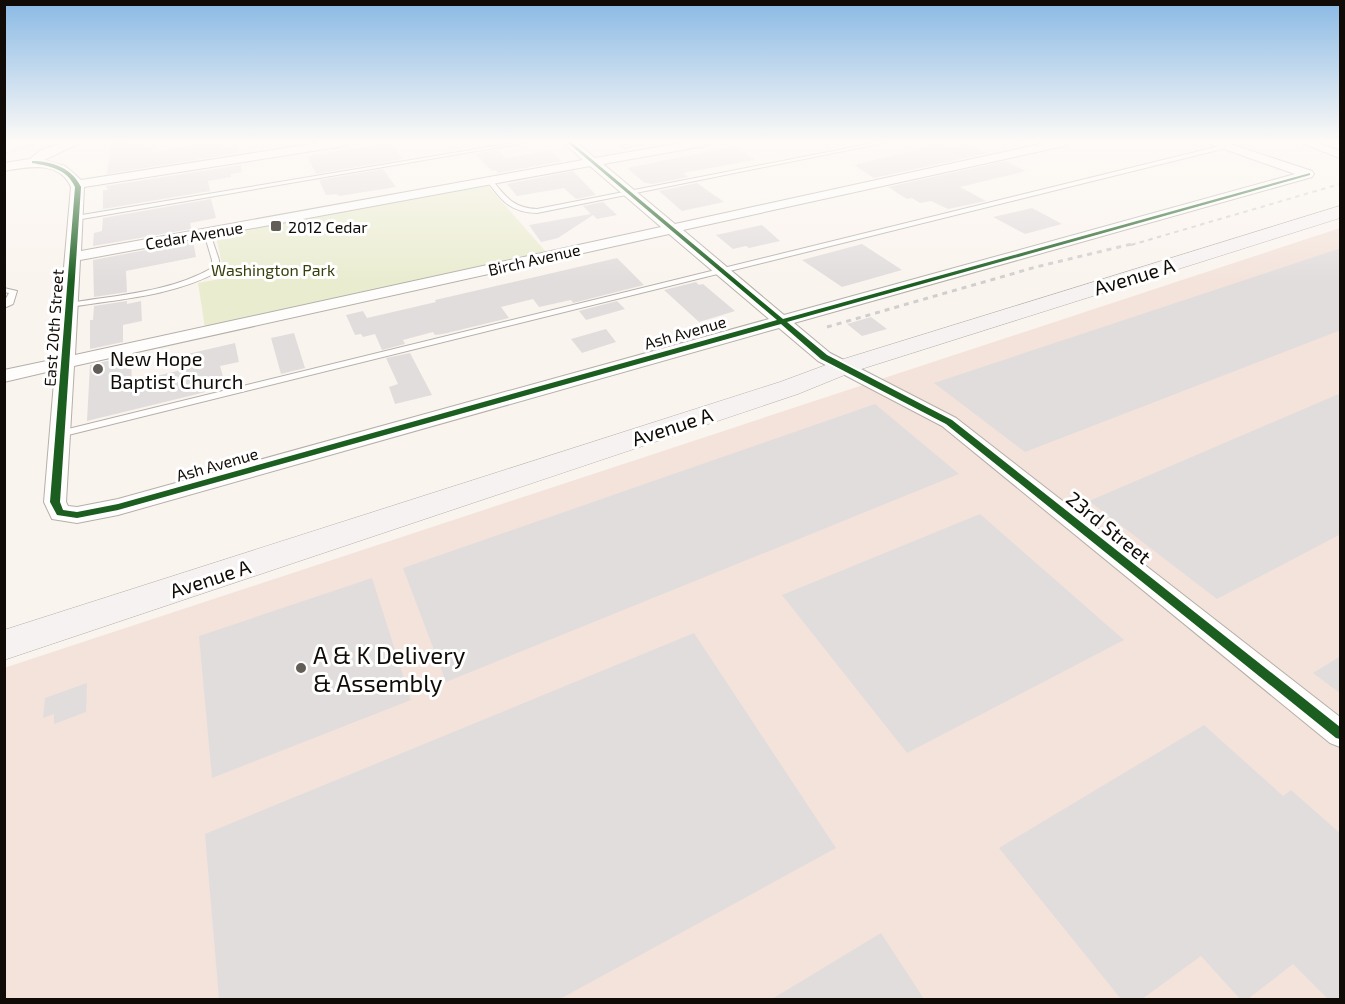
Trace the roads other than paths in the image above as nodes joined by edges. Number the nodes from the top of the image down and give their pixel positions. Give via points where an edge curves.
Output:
1 (77, 189) edge
2 (249, 189) edge
3 (447, 189) edge
4 (497, 189) edge
5 (624, 189) edge
6 (650, 189) edge
7 (852, 189) edge
8 (1052, 189) edge
9 (1255, 189) edge
10 (629, 193) junction
11 (1341, 212) edge
12 (76, 218) junction
13 (671, 229) junction
14 (207, 233) junction
15 (73, 257) junction
16 (720, 270) junction
17 (4, 290) edge
18 (70, 304) junction
19 (4, 306) edge
20 (780, 321) junction
21 (65, 363) junction
22 (843, 367) junction
23 (4, 376) edge
24 (60, 434) junction
25 (70, 515) joint
26 (4, 645) edge
27 (1341, 734) edge

1 - 12 street, East 20th Street
2 - 12 lane
3 - 14 street, Cedar Avenue
4 - 10 lane via 514,209 524,212
5 - 10 street, 23rd Street
6 - 10 lane
7 - 13 street, Birch Avenue
8 - 16 lane
9 - 20 street, Ash Avenue
10 - 13 street, 23rd Street
11 - 22 main road, Avenue A
12 - 15 street, East 20th Street
13 - 16 street, 23rd Street
13 - 21 street, Birch Avenue
14 - 15 street, Cedar Avenue
14 - 18 lane via 217,261 216,269 206,276 178,285
15 - 18 street, East 20th Street
16 - 20 street, 23rd Street
16 - 24 lane
17 - 19 lane via 13,291 10,302
18 - 21 street, East 20th Street
20 - 22 street, 23rd Street via 824,357
20 - 25 street, Ash Avenue via 118,507
21 - 23 street, Birch Avenue
21 - 24 street, East 20th Street
22 - 26 main road, Avenue A
22 - 27 street, 23rd Street via 949,422
24 - 25 street, East 20th Street via 55,502 60,513

